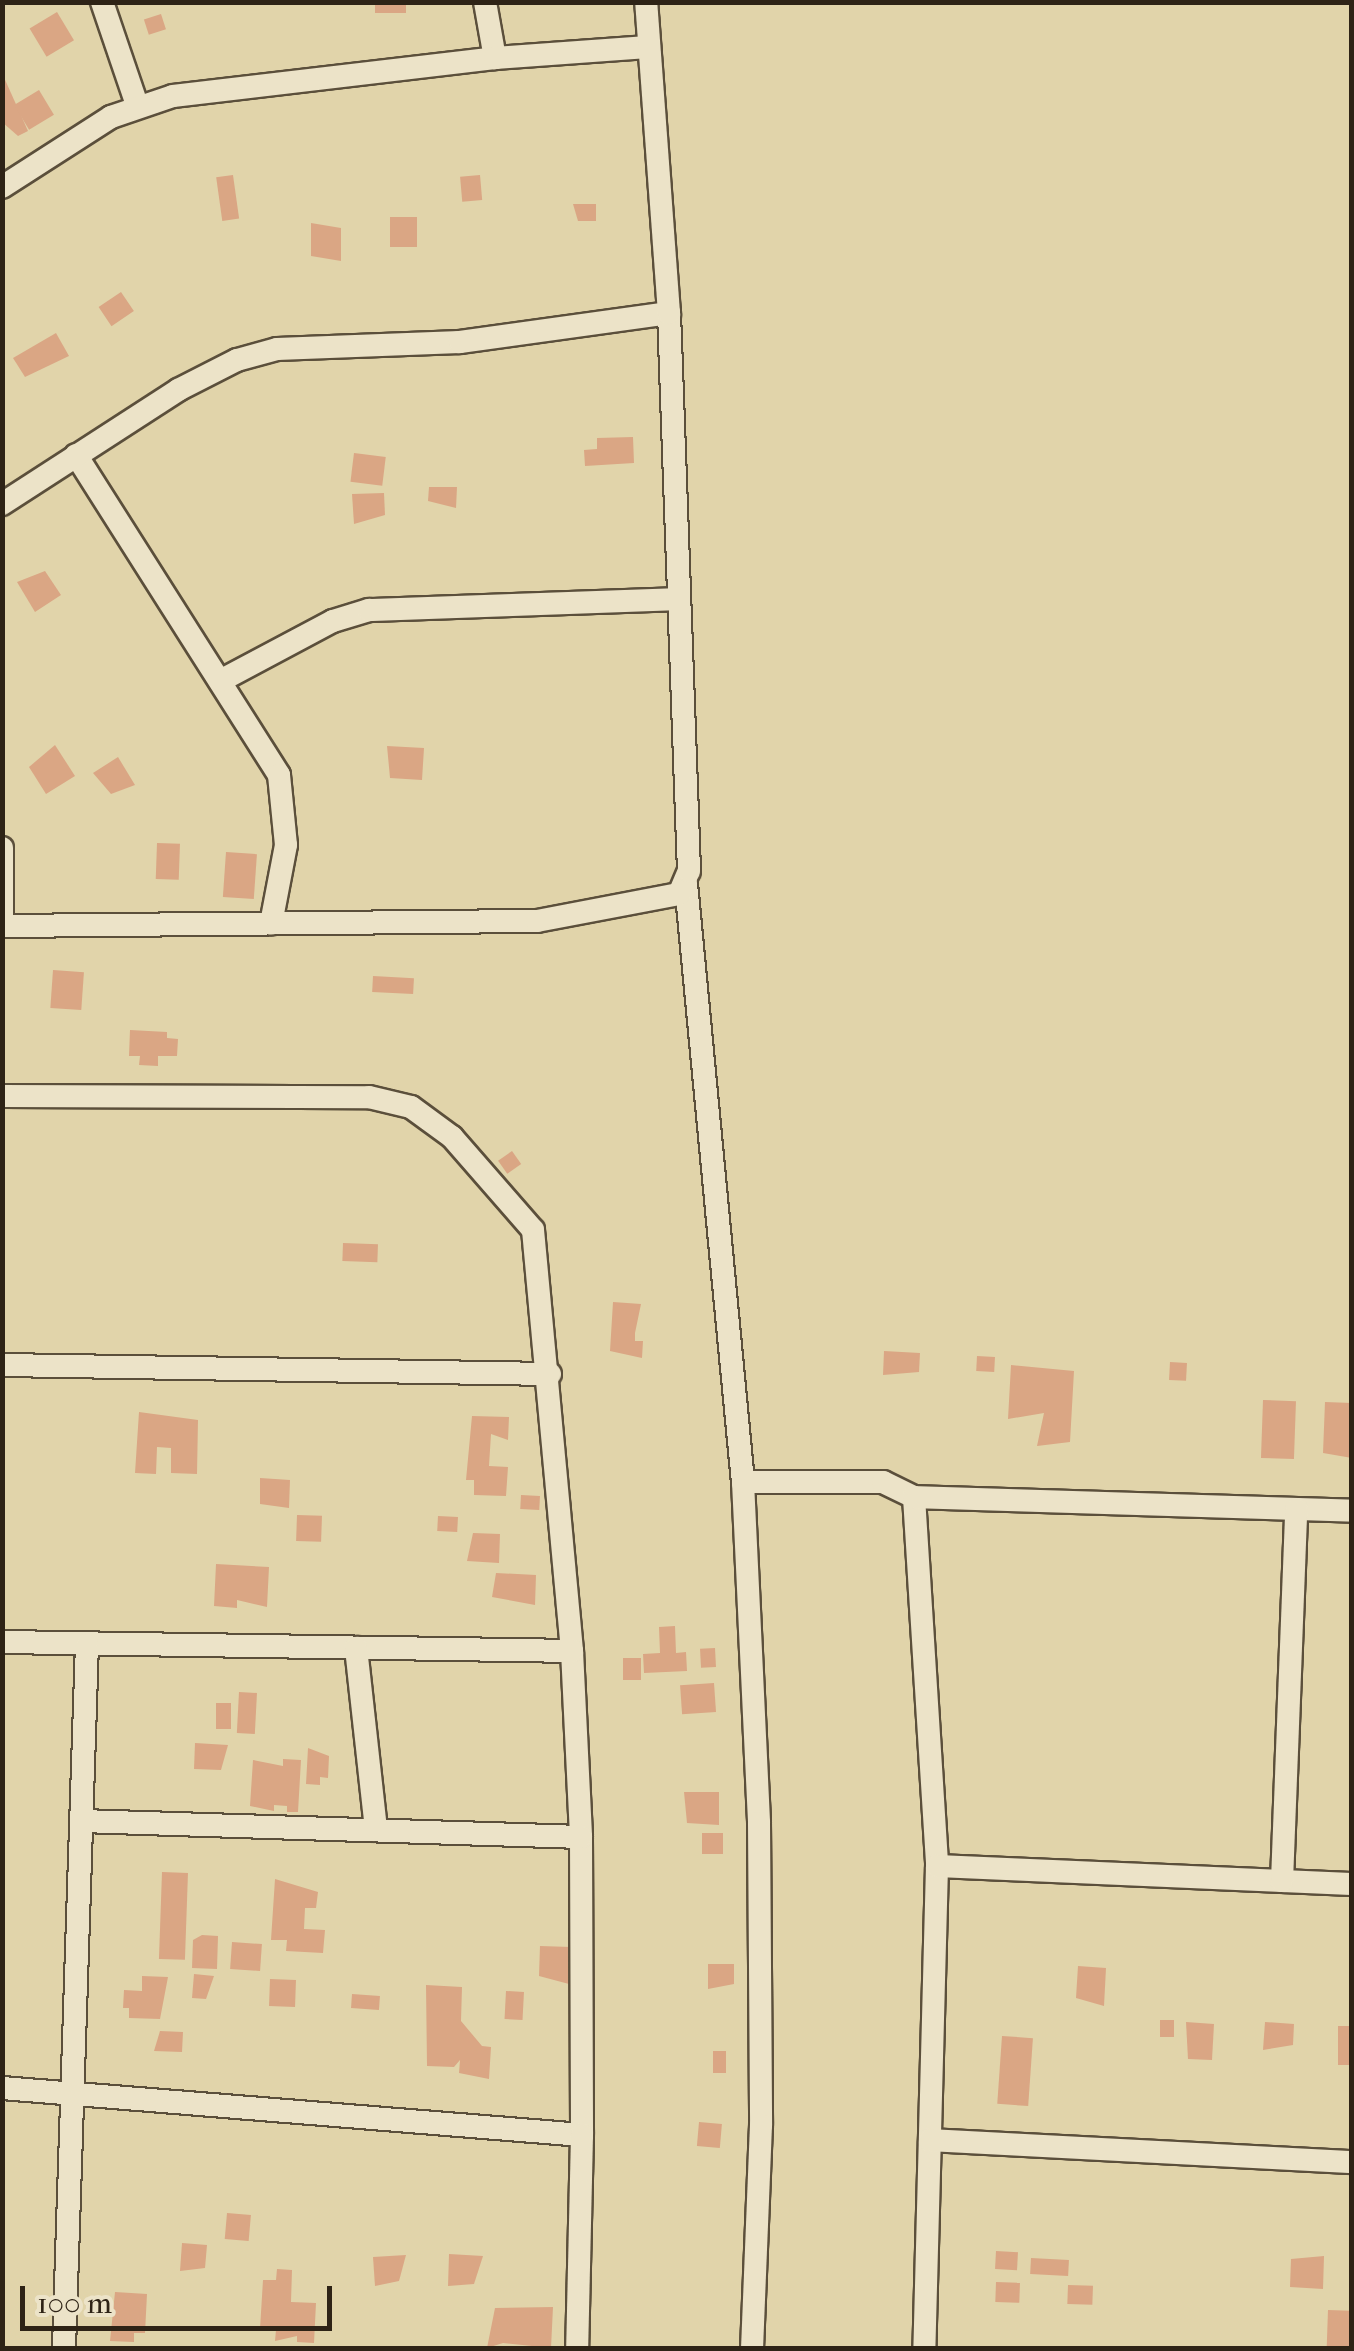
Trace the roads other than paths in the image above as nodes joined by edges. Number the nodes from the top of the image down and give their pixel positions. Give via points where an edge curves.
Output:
1 (102, 2) edge
2 (485, 2) edge
3 (646, 2) edge
4 (648, 47) junction
5 (495, 58) junction
6 (137, 104) junction
7 (2, 187) edge
8 (669, 313) junction
9 (76, 455) junction
10 (2, 504) edge
11 (677, 599) junction
12 (220, 681) junction
13 (2, 848) edge
14 (686, 884) junction
15 (2, 916) edge
16 (272, 924) junction
17 (2, 926) edge
18 (2, 1096) edge
19 (2, 1365) edge
20 (550, 1374) junction
21 (743, 1482) junction
22 (914, 1497) junction
23 (1296, 1509) junction
24 (1352, 1511) edge
25 (2, 1642) edge
26 (87, 1645) junction
27 (356, 1648) junction
28 (572, 1651) junction
29 (81, 1820) junction
30 (376, 1830) junction
31 (580, 1838) junction
32 (937, 1866) junction
33 (1282, 1881) junction
34 (1352, 1884) edge
35 (2, 2088) edge
36 (72, 2094) junction
37 (582, 2135) junction
38 (930, 2140) junction
39 (1352, 2162) edge
40 (64, 2348) edge
41 (578, 2348) edge
42 (752, 2348) edge
43 (924, 2348) edge

1 - 6 street
2 - 5 street
3 - 4 street
4 - 5 street
4 - 8 street
5 - 6 street
6 - 7 street
8 - 9 street via 460,342 277,350 178,390
8 - 11 street
9 - 10 street
9 - 12 street
11 - 12 street via 369,610
11 - 14 street
12 - 16 street via 279,775 286,844
13 - 15 street
14 - 16 street via 664,901 537,921
14 - 21 street
16 - 17 street
18 - 20 street via 369,1096 412,1107 474,1157 533,1230
19 - 20 street
20 - 28 street
21 - 22 street via 883,1482
21 - 42 street via 759,1842 761,2125
22 - 23 street
22 - 32 street
23 - 24 street
23 - 33 street
25 - 26 street
26 - 27 street
26 - 29 street
27 - 28 street
27 - 30 street
28 - 31 street
29 - 30 street
29 - 36 street
30 - 31 street
31 - 37 street
32 - 33 street
32 - 38 street
33 - 34 street
35 - 36 street
36 - 37 street
36 - 40 street
37 - 41 street
38 - 39 street
38 - 43 street

